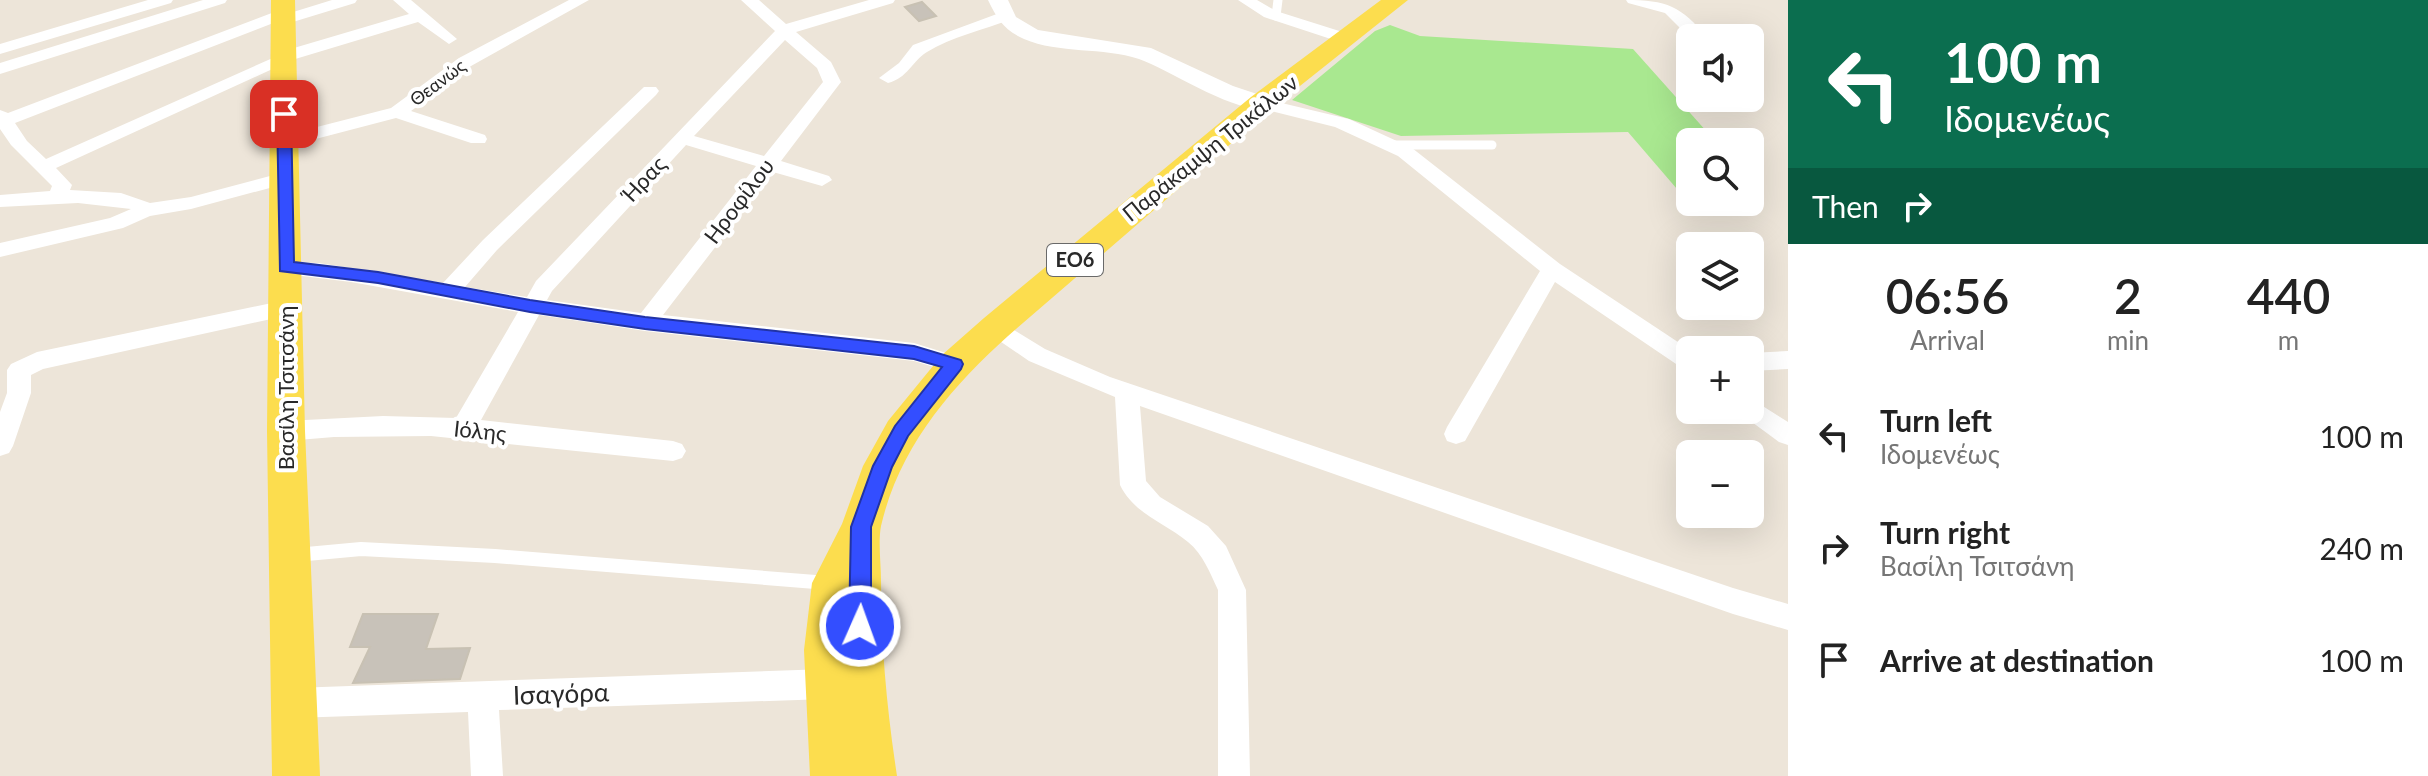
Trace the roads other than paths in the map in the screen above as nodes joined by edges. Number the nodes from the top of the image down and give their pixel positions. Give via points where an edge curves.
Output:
1 (165, 0) edge
2 (219, 0) edge
3 (349, 0) edge
4 (401, 0) edge
5 (581, 0) edge
6 (749, 0) edge
7 (887, 0) edge
8 (1246, 0) edge
9 (1396, 0) edge
10 (1634, 0) edge
11 (1001, 8) edge
12 (1277, 8) edge
13 (283, 11) edge
14 (420, 16) junction
15 (1685, 24) edge
16 (784, 31) junction
17 (449, 39) dead end
18 (1346, 39) junction
19 (0, 49) edge
20 (283, 58) junction
21 (0, 69) edge
22 (888, 78) dead end
23 (650, 91) dead end
24 (1261, 103) junction
25 (397, 112) junction
26 (2, 118) edge
27 (682, 138) junction
28 (478, 139) dead end
29 (285, 141) junction
30 (1392, 145) junction
31 (1492, 145) dead end
32 (768, 164) junction
33 (43, 167) junction
34 (285, 178) junction
35 (822, 180) dead end
36 (57, 197) junction
37 (0, 201) edge
38 (146, 210) junction
39 (0, 250) edge
40 (286, 267) junction
41 (1552, 269) junction
42 (448, 291) junction
43 (530, 306) junction
44 (286, 308) junction
45 (645, 323) junction
46 (996, 327) junction
47 (1676, 353) edge
48 (1788, 360) edge
49 (1764, 361) edge
50 (954, 364) junction
51 (13, 378) edge
52 (1127, 392) junction
53 (1764, 417) edge
54 (463, 429) junction
55 (286, 431) junction
56 (1456, 434) dead end
57 (1788, 435) edge
58 (0, 446) edge
59 (673, 451) dead end
60 (861, 527) junction
61 (289, 557) junction
62 (833, 583) junction
63 (1788, 617) edge
64 (827, 684) junction
65 (483, 697) junction
66 (294, 703) junction
67 (296, 776) edge
68 (487, 776) edge
69 (834, 776) edge
70 (873, 776) edge
71 (1234, 776) edge

1 - 19 street
2 - 21 street
3 - 13 street
4 - 14 street
5 - 25 street, Θεανώς via 465,62
6 - 16 street
7 - 16 street, Ήρας
8 - 12 street
9 - 18 main road, Παράκαμψη Τρικάλων / ΕΟ6
10 - 15 street via 1671,10
11 - 22 street via 919,49
11 - 24 street via 1020,29 1040,37 1143,53
12 - 18 street
13 - 20 main road, Βασίλη Τσιτσάνη
13 - 26 street
14 - 17 street
14 - 20 street
16 - 27 street, Ήρας
16 - 32 street, Ηροφίλου via 825,66 832,80
18 - 24 main road, Παράκαμψη Τρικάλων / ΕΟ6
20 - 29 main road, Βασίλη Τσιτσάνη
20 - 33 street
23 - 42 street
24 - 30 street via 1342,123
24 - 46 main road, Παράκαμψη Τρικάλων / ΕΟ6
25 - 28 street
25 - 29 street, Θεανώς
26 - 33 street
27 - 32 street
27 - 43 street, Ήρας
29 - 34 main road, Βασίλη Τσιτσάνη
30 - 31 lane
30 - 41 street via 1431,170
32 - 35 street
32 - 45 street, Ηροφίλου
33 - 36 street via 62,185
34 - 38 street
34 - 40 main road, Βασίλη Τσιτσάνη
36 - 37 street
36 - 38 street via 128,201
38 - 39 street via 116,223
40 - 42 street
40 - 44 main road, Βασίλη Τσιτσάνη
41 - 47 street
41 - 56 street
42 - 43 street
43 - 45 street
43 - 54 street, Ήρας
44 - 51 street via 53,356
44 - 55 main road, Βασίλη Τσιτσάνη
45 - 50 street via 898,350
46 - 50 main road, Παράκαμψη Τρικάλων / ΕΟ6
46 - 52 street via 1037,355
48 - 49 street
50 - 60 main road, Παράκαμψη Τρικάλων / ΕΟ6 via 901,431 882,466
51 - 58 street via 19,393
52 - 63 street
52 - 71 street via 1136,490 1198,534 1230,581
53 - 57 street
54 - 55 street, Ιόλης via 368,423
54 - 59 street, Ιόλης
55 - 61 main road, Βασίλη Τσιτσάνη
60 - 62 main road, Παράκαμψη Τρικάλων / ΕΟ6
60 - 70 main road, Παράκαμψη Τρικάλων / ΕΟ6 via 859,650
61 - 62 lane via 361,549
61 - 66 main road, Βασίλη Τσιτσάνη
62 - 64 main road, Παράκαμψη Τρικάλων / ΕΟ6
64 - 65 street, Ισαγόρα
64 - 69 main road, Παράκαμψη Τρικάλων / ΕΟ6
65 - 66 street, Ισαγόρα
65 - 68 street
66 - 67 main road, Βασίλη Τσιτσάνη

